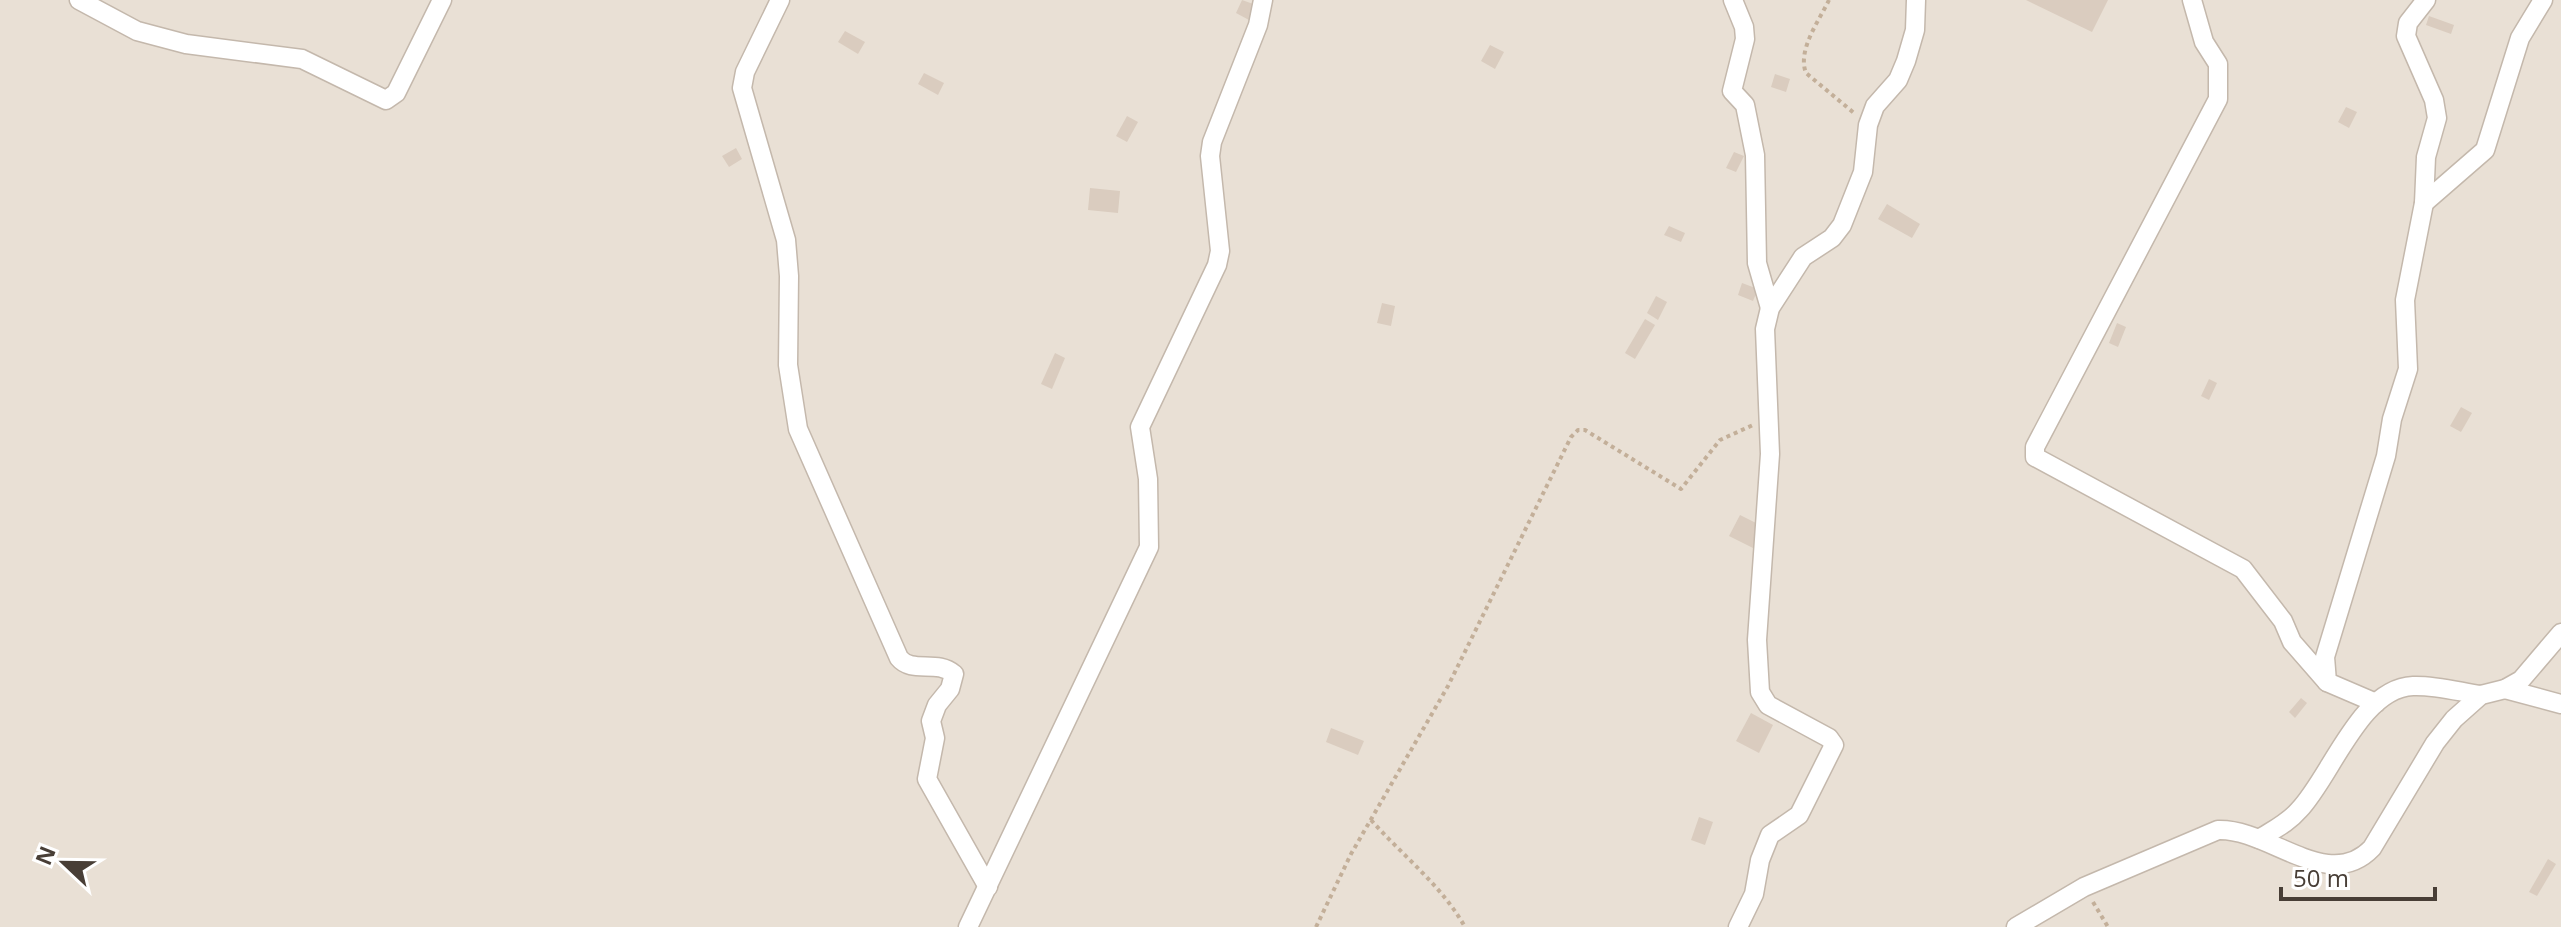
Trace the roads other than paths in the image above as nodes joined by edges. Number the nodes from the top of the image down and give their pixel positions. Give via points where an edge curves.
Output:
1 (79, 0) edge
2 (442, 0) edge
3 (780, 0) edge
4 (1263, 0) edge
5 (1733, 0) edge
6 (1916, 0) edge
7 (2192, 0) edge
8 (2426, 0) edge
9 (2543, 0) edge
10 (2424, 203) junction
11 (1770, 308) junction
12 (2561, 633) edge
13 (2327, 682) junction
14 (2505, 689) junction
15 (2481, 695) junction
16 (2376, 703) junction
17 (2561, 704) edge
18 (2259, 839) junction
19 (988, 887) junction
20 (968, 927) edge
21 (1738, 927) edge
22 (2016, 927) edge

1 - 2 street via 137,31 186,44 302,59 386,100 396,93
3 - 19 street via 742,88 786,240 788,365 798,429 899,658 911,667 943,667 954,674 931,721 935,738 927,779
4 - 19 street via 1212,142 1217,265 1140,427 1148,479 1149,547
5 - 11 street via 1745,39 1732,91 1745,105 1755,155 1757,263
6 - 11 street via 1906,61 1898,80 1875,106 1863,172 1842,225 1803,257
7 - 13 street via 2204,42 2218,64 2218,99 2035,447 2035,457 2243,569 2283,621 2298,651
8 - 10 street via 2408,23 2406,36 2437,118 2426,157
9 - 10 street via 2520,38 2485,150
10 - 13 street via 2405,300 2408,369 2326,643
11 - 21 street via 1764,353 1770,454 1757,640 1760,692 1768,705 1834,745 1799,815 1770,835 1754,894
12 - 14 street via 2521,680
13 - 16 street
14 - 15 street
14 - 17 street
15 - 16 street via 2413,686 2391,691
15 - 18 street via 2435,743 2360,861 2344,867 2323,863
16 - 18 street via 2300,810
18 - 22 street via 2218,830 2084,887
19 - 20 street

